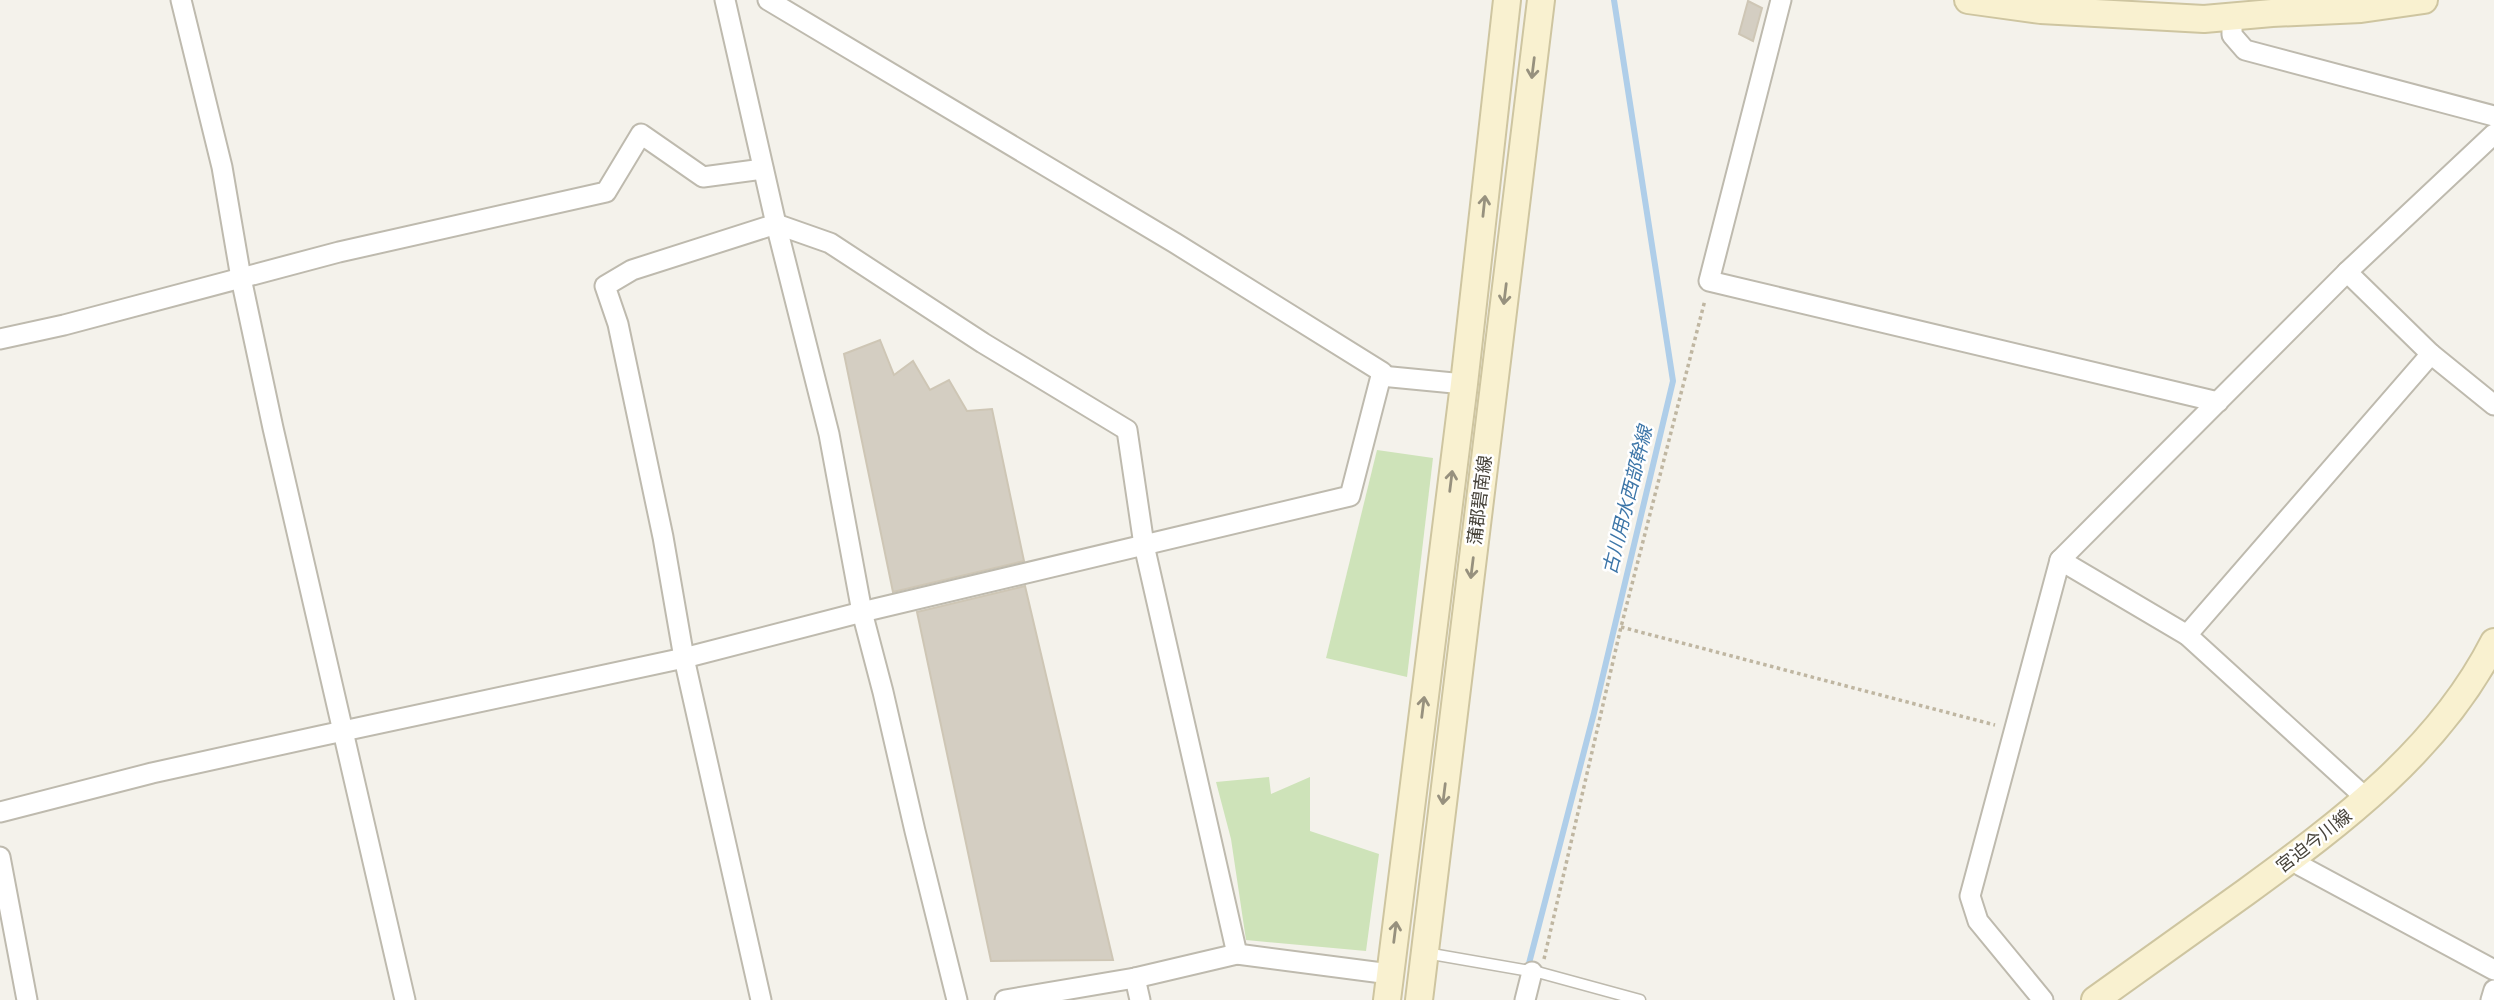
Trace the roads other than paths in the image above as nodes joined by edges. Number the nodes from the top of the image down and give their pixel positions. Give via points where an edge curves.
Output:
1 (181, 0) edge
2 (725, 0) edge
3 (768, 0) edge
4 (1507, 0) edge
5 (1541, 0) edge
6 (1781, 0) edge
7 (1968, 0) edge
8 (2424, 0) edge
9 (2207, 10) edge
10 (2232, 17) junction
11 (2494, 116) edge
12 (2494, 134) edge
13 (762, 169) junction
14 (776, 224) junction
15 (2347, 272) junction
16 (241, 278) junction
17 (0, 339) edge
18 (2431, 354) junction
19 (1381, 376) junction
20 (1464, 384) junction
21 (2218, 402) junction
22 (2494, 405) edge
23 (1144, 545) junction
24 (2060, 560) junction
25 (862, 612) junction
26 (2188, 635) junction
27 (2494, 642) edge
28 (684, 659) junction
29 (344, 732) junction
30 (2367, 799) junction
31 (0, 812) edge
32 (0, 857) edge
33 (2292, 858) junction
34 (1425, 953) junction
35 (1237, 954) junction
36 (2494, 970) edge
37 (1536, 973) junction
38 (1390, 974) junction
39 (1135, 978) junction
40 (2494, 990) edge
41 (27, 1000) edge
42 (405, 1000) edge
43 (761, 1000) edge
44 (957, 1000) edge
45 (1005, 1000) edge
46 (1140, 1000) edge
47 (1387, 1000) edge
48 (1419, 1000) edge
49 (1525, 1000) edge
50 (1640, 1000) edge
51 (2043, 1000) edge
52 (2095, 1000) edge
53 (2491, 1000) edge

1 - 16 street via 222,167
2 - 13 street
3 - 19 street via 1175,243 1382,372
20 -> 4 main road, 蒲郡碧南線
5 -> 34 main road, 蒲郡碧南線
6 - 21 street via 1709,281
7 - 9 main road via 2041,10
8 - 10 main road
9 - 10 main road
10 - 11 street via 2232,35 2245,50
12 - 15 street
13 - 14 street
13 - 16 street via 703,177 641,134 607,192
14 - 23 street via 830,243 1127,430
14 - 25 street via 829,434
14 - 28 street via 632,270 605,286 618,324
15 - 18 street
15 - 21 street
16 - 17 street
16 - 29 street
18 - 22 street
18 - 26 street
19 - 20 street
19 - 23 street via 1350,496
38 -> 20 main road, 蒲郡碧南線
21 - 24 street
23 - 25 street
23 - 35 street
24 - 26 street
24 - 51 street via 1970,896 1978,921
25 - 28 street
25 - 44 street
26 - 30 street
27 - 30 main road, 宮迫今川線 via 2455,707 2406,764
28 - 29 street
28 - 43 street
29 - 31 street
29 - 42 street
30 - 33 main road, 宮迫今川線
32 - 41 street
33 - 36 street
33 - 52 main road, 宮迫今川線
34 - 37 lane
34 - 48 main road, 蒲郡碧南線
35 - 38 street
35 - 39 street
37 - 49 street
37 - 50 lane
38 - 47 main road, 蒲郡碧南線
39 - 45 street
39 - 46 street
40 - 53 street

